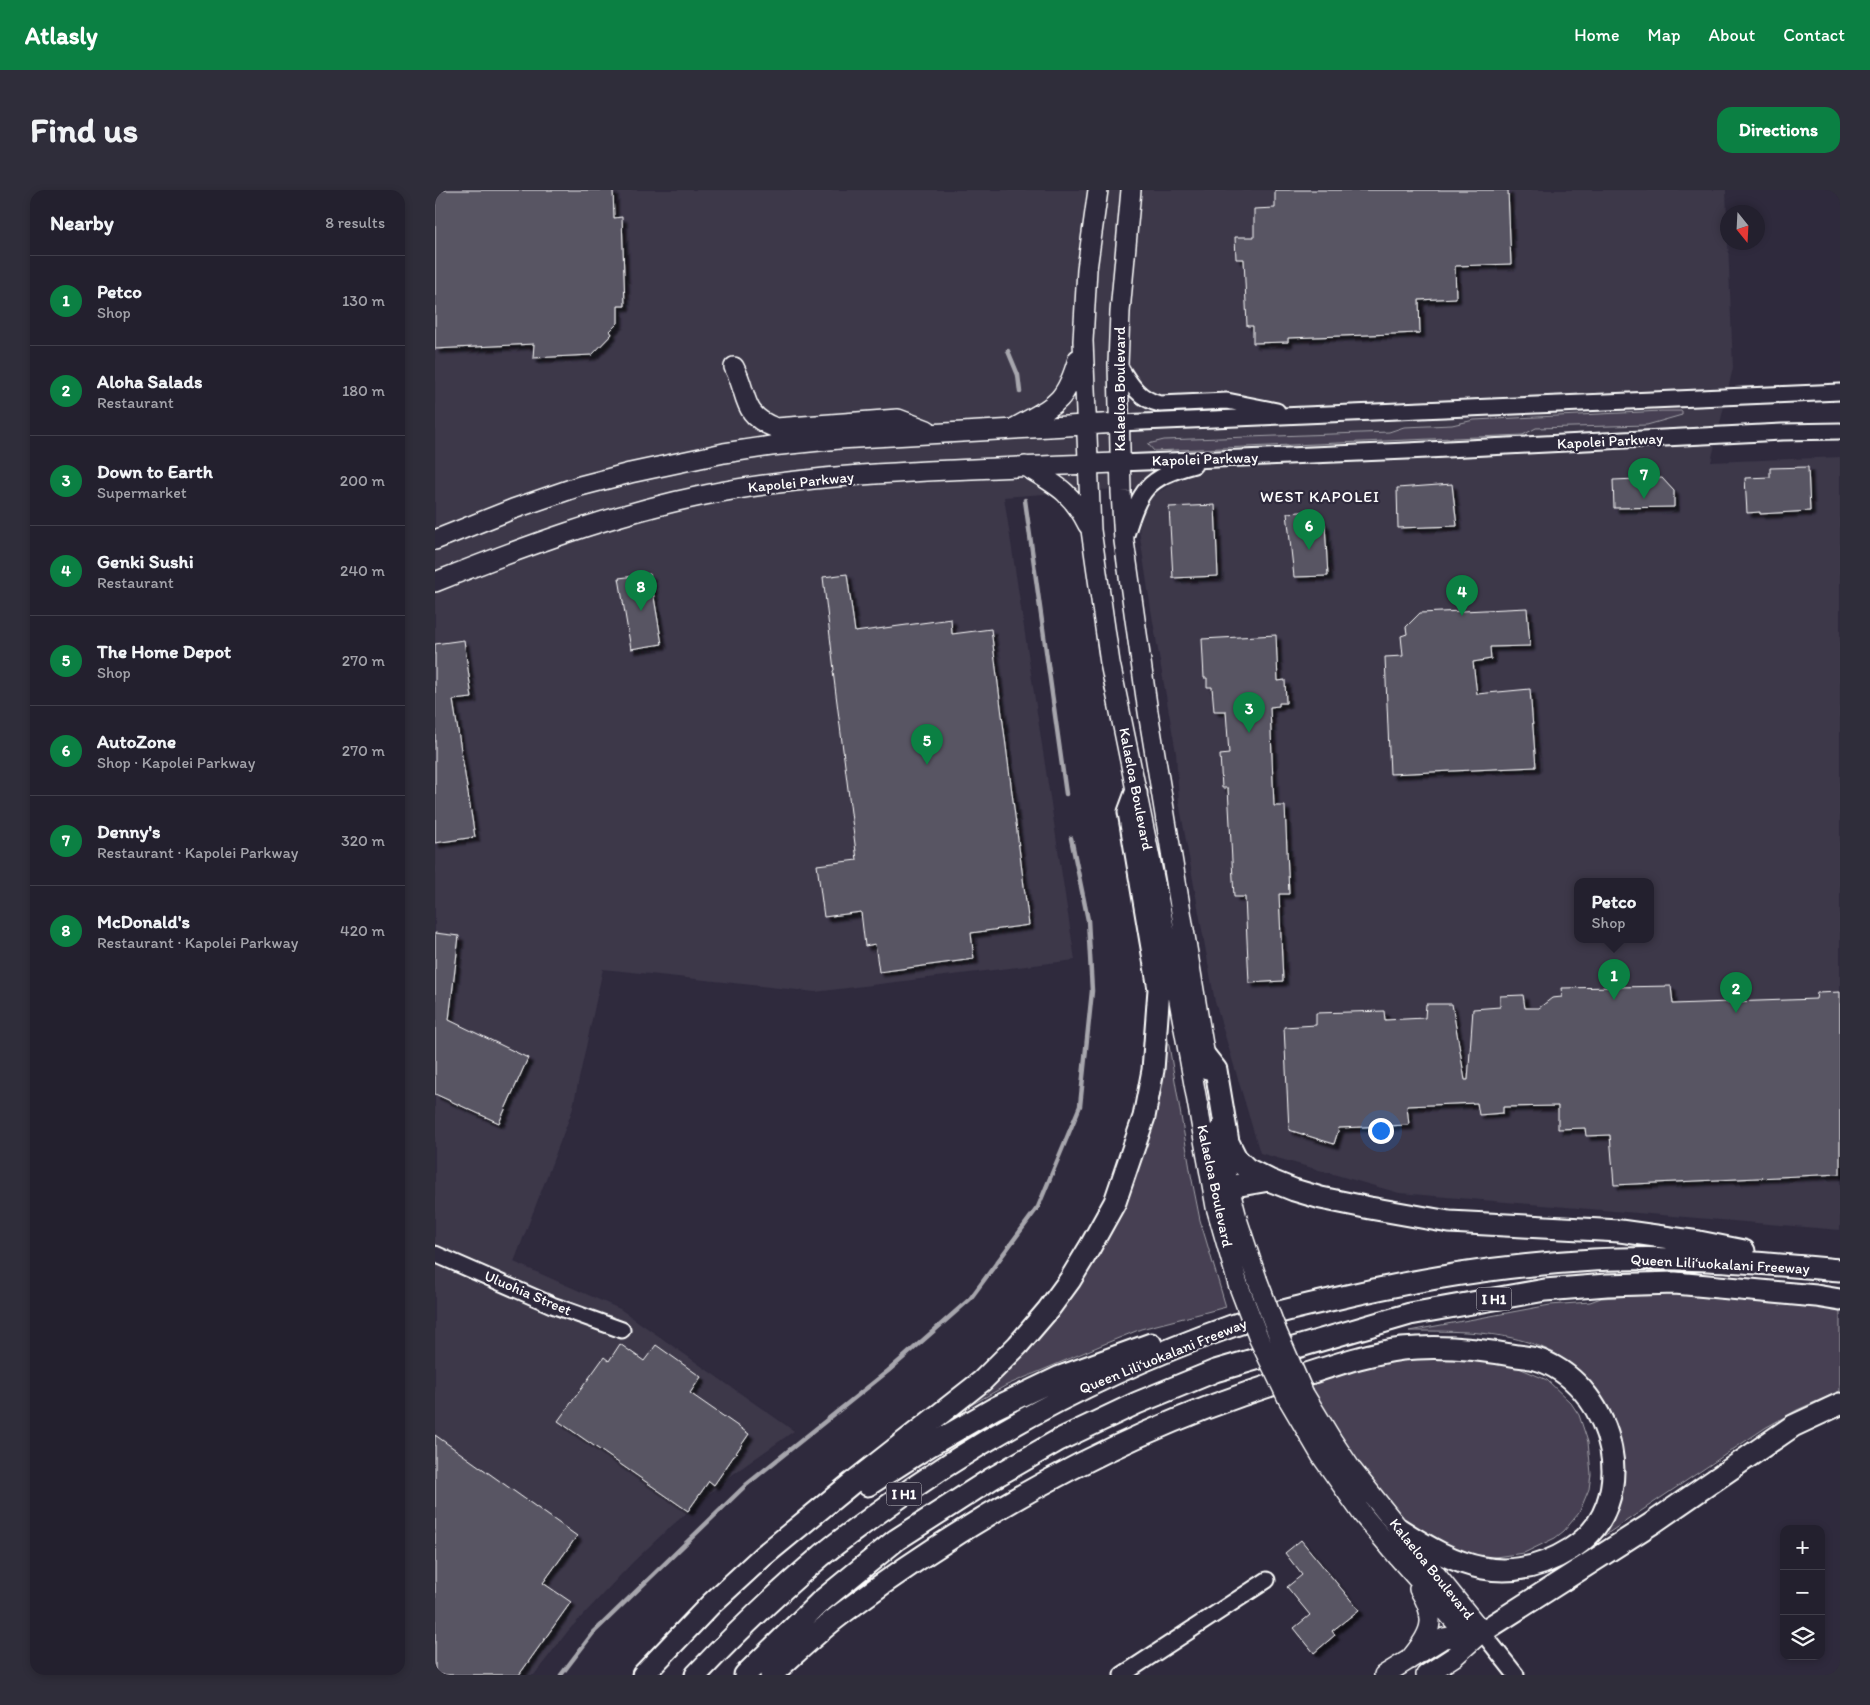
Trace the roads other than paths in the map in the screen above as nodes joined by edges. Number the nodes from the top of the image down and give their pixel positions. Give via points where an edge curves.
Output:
1 (1098, 190) edge
2 (1131, 190) edge
3 (1083, 341) junction
4 (1118, 364) junction
5 (734, 367) dead end
6 (1840, 392) edge
7 (1303, 416) junction
8 (1119, 423) junction
9 (1086, 424) junction
10 (1010, 430) junction
11 (1840, 431) edge
12 (935, 433) junction
13 (1218, 459) junction
14 (1120, 463) junction
15 (1087, 464) junction
16 (1025, 466) junction
17 (1091, 530) junction
18 (435, 540) edge
19 (1124, 541) junction
20 (435, 582) edge
21 (1136, 793) junction
22 (1205, 1056) junction
23 (1269, 1180) junction
24 (1229, 1188) junction
25 (435, 1254) edge
26 (1840, 1270) edge
27 (1840, 1300) edge
28 (1234, 1325) junction
29 (622, 1330) dead end
30 (1296, 1396) junction
31 (1840, 1404) edge
32 (1399, 1529) junction
33 (762, 1557) junction
34 (1398, 1557) junction
35 (1267, 1580) dead end
36 (1482, 1632) junction
37 (1409, 1660) junction
38 (643, 1675) edge
39 (696, 1675) edge
40 (745, 1675) edge
41 (771, 1675) edge
42 (1122, 1675) edge
43 (1384, 1675) edge
44 (1425, 1675) edge
45 (1516, 1675) edge

1 - 3 main road, Kalaeloa Boulevard via 1087,269
2 - 4 main road, Kalaeloa Boulevard
3 - 9 main road, Kalaeloa Boulevard
3 - 10 main road via 1066,392 1050,408
4 - 7 street via 1135,390 1152,402 1227,401
4 - 8 main road, Kalaeloa Boulevard
5 - 12 main road via 741,379 749,409 764,424 776,428 897,420
6 - 7 street
7 - 8 street
8 - 9 main road
8 - 14 main road, Kalaeloa Boulevard
9 - 10 main road
9 - 15 main road, Kalaeloa Boulevard
10 - 12 main road
11 - 13 street, Kapolei Parkway
12 - 18 main road via 771,446 678,462 579,486
13 - 14 street, Kapolei Parkway
13 - 19 street via 1178,470 1146,488 1137,502
14 - 15 main road, Kapolei Parkway
14 - 19 main road, Kalaeloa Boulevard
15 - 16 main road, Kapolei Parkway
15 - 17 main road, Kalaeloa Boulevard
16 - 17 main road via 1072,498
16 - 20 main road, Kapolei Parkway via 862,475 778,483 705,495 569,532
17 - 21 main road, Kalaeloa Boulevard via 1111,663
19 - 22 main road, Kalaeloa Boulevard via 1148,712
21 - 30 main road, Kalaeloa Boulevard, bridge via 1178,994 1216,1207 1238,1284 1259,1339
21 - 33 highway via 1129,812 1159,997 1153,1070 1143,1117 1115,1202 1071,1280 1018,1345 982,1381
22 - 23 highway via 1216,1070 1228,1142 1236,1158 1247,1169
22 - 24 main road, Kalaeloa Boulevard
23 - 24 highway
23 - 26 highway via 1321,1198 1414,1217 1449,1222 1621,1231 1699,1242
24 - 30 main road, Kalaeloa Boulevard, bridge
25 - 29 street, Uluohia Street via 552,1305
26 - 28 highway, Queen Liliʻuokalani Freeway / I H1 via 1655,1258 1593,1260 1429,1279
27 - 40 highway, Queen Liliʻuokalani Freeway / I H1 via 1675,1283 1545,1290 1410,1314 1215,1371 1059,1440 991,1478 896,1540 819,1603
28 - 33 highway via 1183,1333 1060,1377 995,1408 929,1446
28 - 39 highway, Queen Liliʻuokalani Freeway / I H1 via 1072,1393 1005,1429 931,1475 821,1555
30 - 32 main road, Kalaeloa Boulevard
30 - 34 main road, Kalaeloa Boulevard via 1322,1457
31 - 36 highway via 1793,1426 1651,1524
32 - 36 main road, Kalaeloa Boulevard
32 - 41 highway via 1451,1559 1483,1569 1523,1568 1573,1548 1591,1531 1603,1512 1611,1489 1613,1469 1608,1433 1588,1394 1566,1373 1541,1360 1488,1350 1437,1348 1359,1358 1253,1391 1169,1422 1081,1463 1014,1501 933,1550 842,1613
33 - 38 highway via 711,1604
34 - 36 main road, Kalaeloa Boulevard via 1458,1625
34 - 37 main road via 1426,1600 1430,1612 1430,1628 1424,1642
35 - 42 street
36 - 37 main road via 1444,1638
36 - 44 main road via 1455,1656
36 - 45 street
37 - 43 main road

